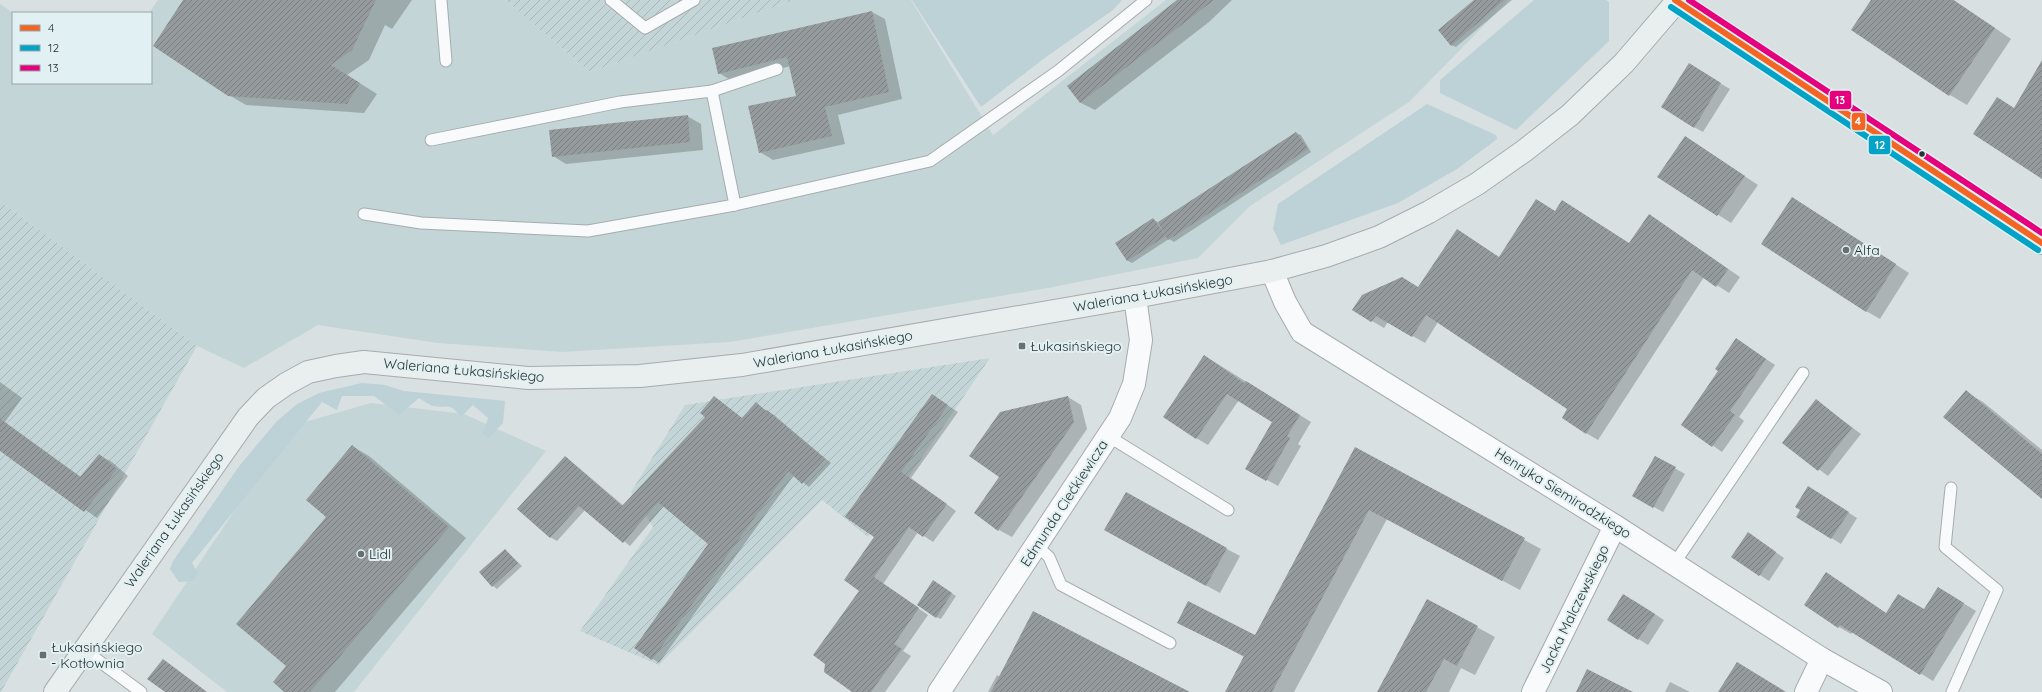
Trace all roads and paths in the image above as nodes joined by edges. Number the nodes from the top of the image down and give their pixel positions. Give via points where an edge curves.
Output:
1 (441, 0) edge
2 (611, 0) edge
3 (694, 0) edge
4 (1146, 0) edge
5 (1677, 0) edge
6 (446, 61) dead end
7 (777, 69) dead end
8 (712, 92) junction
9 (431, 140) dead end
10 (735, 205) junction
11 (364, 214) dead end
12 (2042, 243) edge
13 (1272, 271) junction
14 (1136, 297) junction
15 (1803, 373) dead end
16 (1108, 436) junction
17 (1951, 488) dead end
18 (1228, 510) dead end
19 (1615, 526) junction
20 (1036, 545) junction
21 (1674, 564) junction
22 (1170, 643) dead end
23 (84, 650) junction
24 (1822, 659) junction
25 (55, 692) edge
26 (141, 692) edge
27 (939, 692) edge
28 (1533, 692) edge
29 (1806, 692) edge
30 (1881, 692) edge
31 (1952, 692) edge

1 - 6 lane
2 - 3 lane via 645,28
4 - 10 lane via 1058,71 930,161
5 - 12 street
5 - 13 street, Waleriana Łukasińskiego via 1636,51 1570,114 1477,184 1379,237 1326,256
7 - 8 lane
8 - 9 lane via 620,102
8 - 10 lane
10 - 11 lane via 588,231 421,223
13 - 14 street, Waleriana Łukasińskiego
13 - 19 street, Henryka Siemiradzkiego via 1285,302 1302,332
14 - 16 street, Edmunda Ciećkiewicza via 1141,340 1134,384 1120,418
14 - 23 street, Waleriana Łukasińskiego via 742,365 640,376 528,378 364,362 308,372 271,394 248,417
15 - 21 lane
16 - 18 lane
16 - 20 street, Edmunda Ciećkiewicza
17 - 31 lane via 1945,547 1997,590
19 - 21 street, Henryka Siemiradzkiego
19 - 28 street, Jacka Malczewskiego
20 - 22 lane via 1049,557 1061,584
20 - 27 street, Edmunda Ciećkiewicza
21 - 24 street, Henryka Siemiradzkiego
23 - 25 street, Waleriana Łukasińskiego
23 - 26 lane
24 - 29 street
24 - 30 street, Henryka Siemiradzkiego

